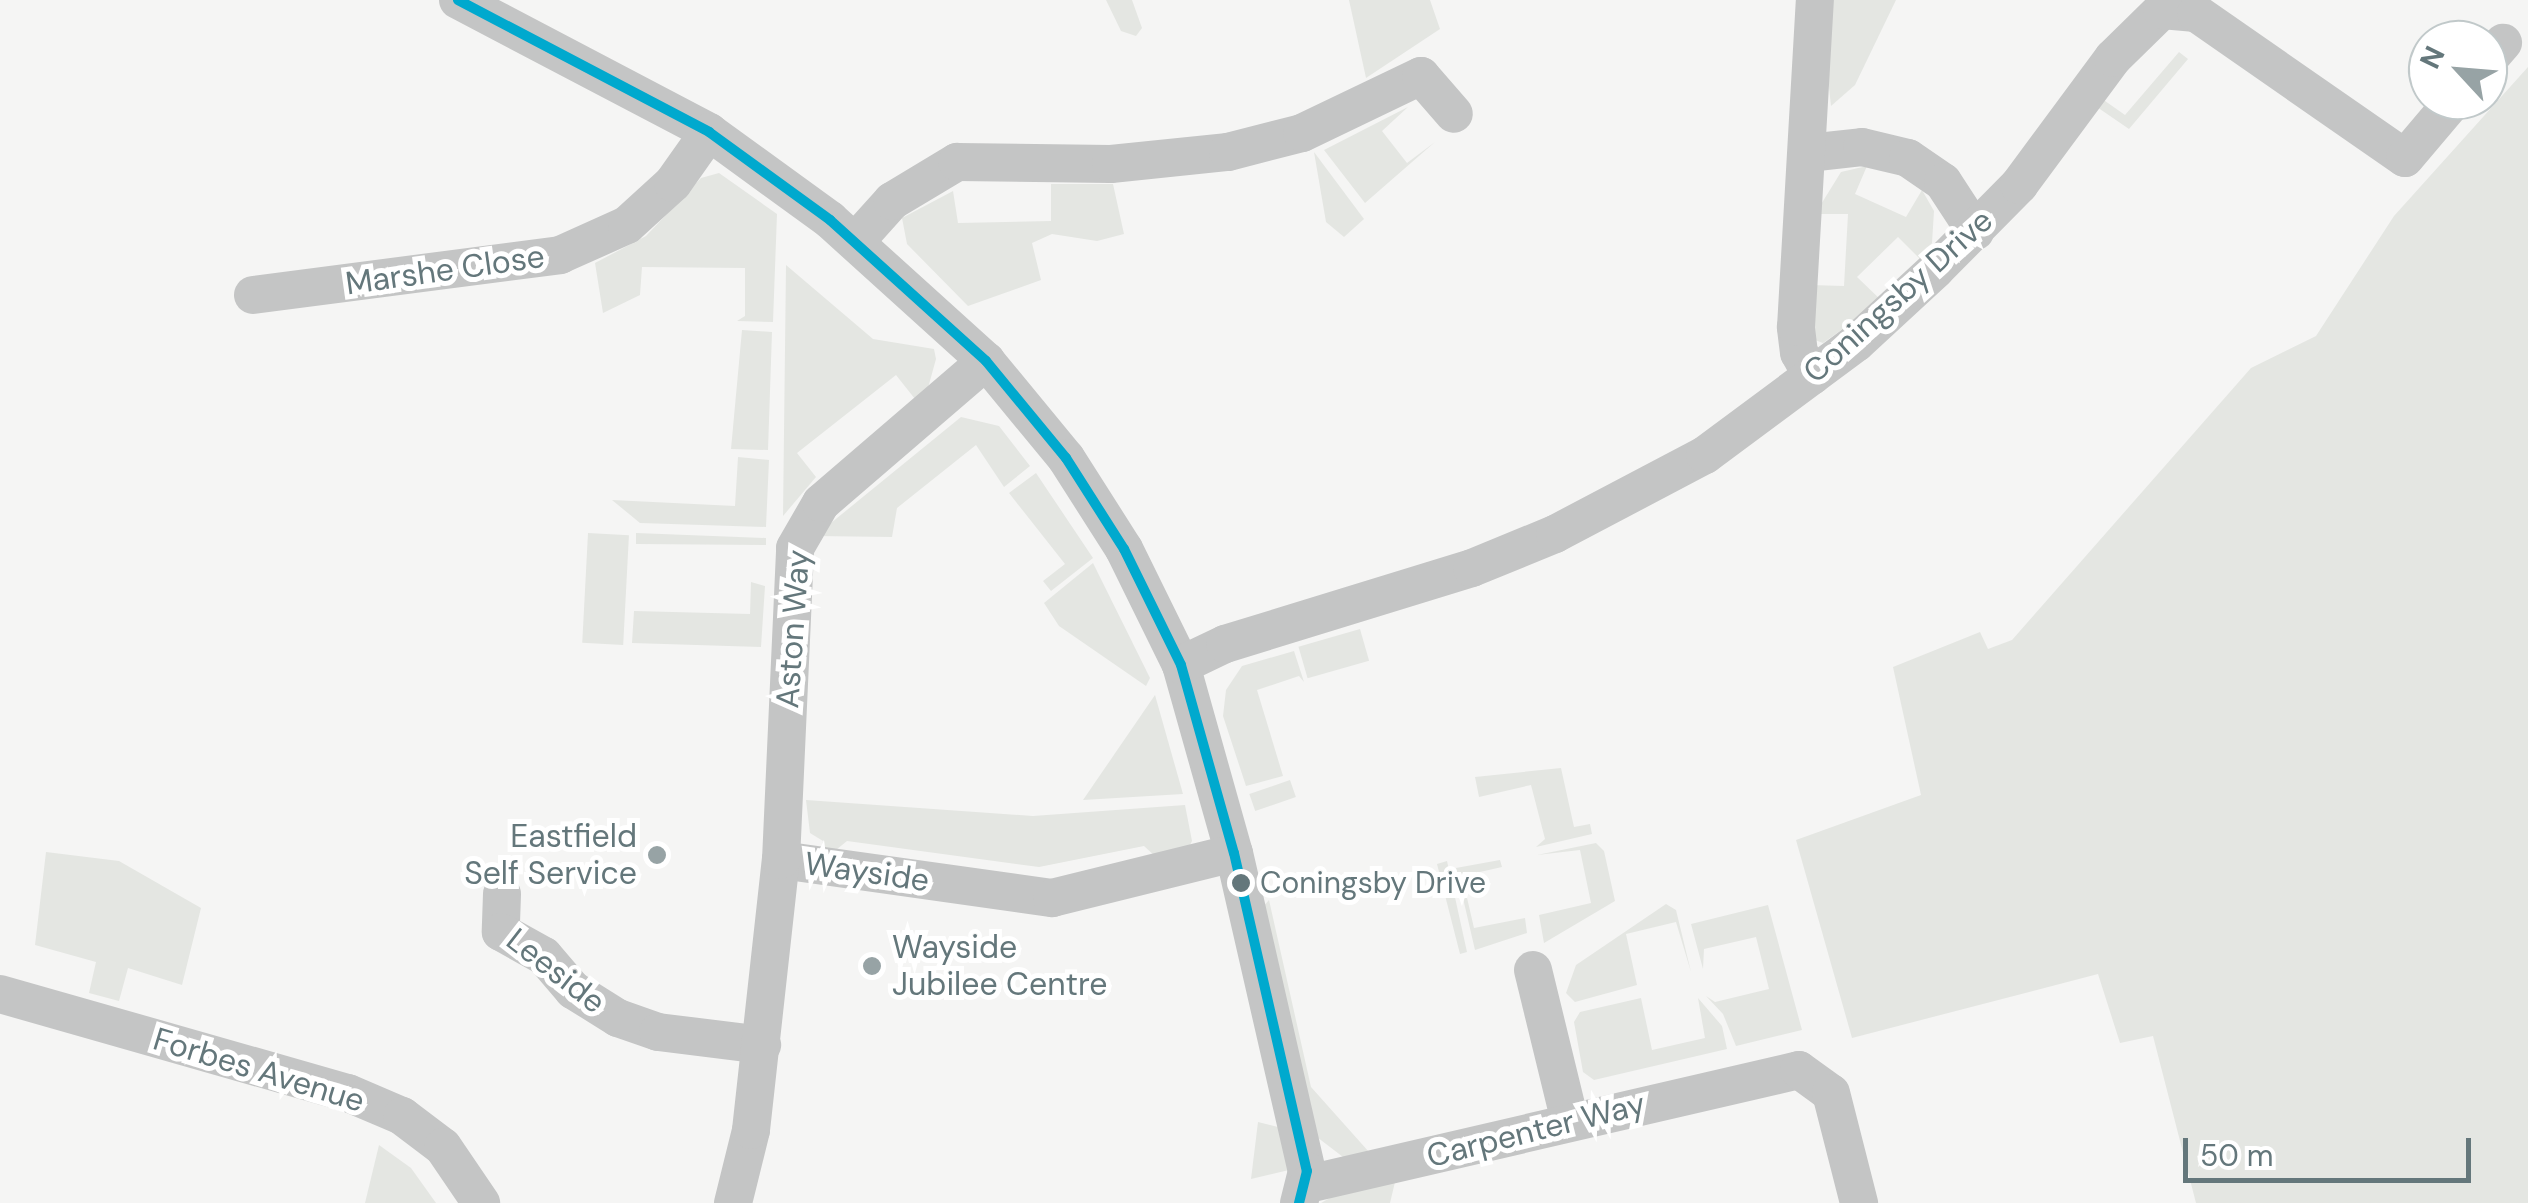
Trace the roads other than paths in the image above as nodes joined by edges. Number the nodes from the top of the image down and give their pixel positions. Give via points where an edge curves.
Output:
1 (458, 0) edge
2 (1814, 0) edge
3 (1454, 114) dead end
4 (2437, 120) edge
5 (709, 132) junction
6 (1808, 153) junction
7 (1975, 231) junction
8 (856, 241) junction
9 (252, 295) dead end
10 (986, 361) junction
11 (1812, 376) junction
12 (1180, 665) junction
13 (1234, 853) junction
14 (781, 860) junction
15 (502, 894) dead end
16 (1533, 970) dead end
17 (0, 994) edge
18 (762, 1045) junction
19 (1570, 1122) junction
20 (1304, 1193) edge
21 (481, 1203) edge
22 (733, 1203) edge
23 (1859, 1203) edge

1 - 5 street
2 - 6 street
3 - 8 street via 1422,76 1302,132 1228,152 1111,164 956,162 892,202
4 - 7 street, Coningsby Drive via 2405,158 2196,12 2162,10 2113,58 2050,147
5 - 8 street
5 - 9 street, Marshe Close via 673,182 627,224 560,255
6 - 7 street via 1862,147 1908,158 1943,182
6 - 11 street via 1796,327 1799,353
7 - 11 street, Coningsby Drive
8 - 10 street
10 - 12 street via 1066,458 1124,549
10 - 14 street, Aston Way via 803,526 793,579
11 - 12 street, Coningsby Drive via 1705,455 1555,534
12 - 13 street
13 - 14 street, Wayside via 1052,898
13 - 20 street
14 - 18 street, Wayside
15 - 18 street, Leeside via 501,932 544,956 573,990 618,1018 658,1032
16 - 19 street
17 - 21 street, Forbes Avenue via 348,1093 402,1116 443,1147
18 - 22 street, Wayside via 744,1174
19 - 20 street, Carpenter Way
19 - 23 street, Carpenter Way via 1784,1070 1815,1076 1830,1093

